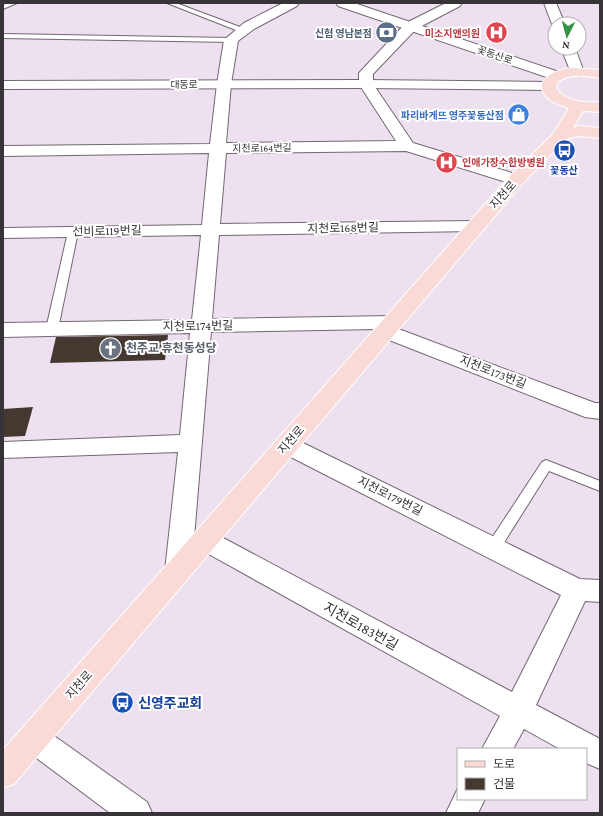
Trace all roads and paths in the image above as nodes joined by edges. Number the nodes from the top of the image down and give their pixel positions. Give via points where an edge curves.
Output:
1 (14, 3) edge
2 (170, 3) edge
3 (293, 3) edge
4 (342, 3) edge
5 (456, 3) edge
6 (550, 3) edge
7 (3, 7) edge
8 (555, 16) edge
9 (411, 26) junction
10 (244, 30) junction
11 (3, 36) edge
12 (231, 40) junction
13 (571, 56) edge
14 (577, 72) junction
15 (600, 74) edge
16 (553, 81) junction
17 (224, 84) junction
18 (366, 84) junction
19 (3, 85) edge
20 (594, 108) edge
21 (600, 133) edge
22 (560, 136) junction
23 (406, 146) junction
24 (218, 149) junction
25 (3, 151) edge
26 (516, 180) junction
27 (476, 226) junction
28 (210, 230) junction
29 (73, 232) junction
30 (3, 233) edge
31 (201, 326) junction
32 (389, 327) junction
33 (52, 329) junction
34 (3, 330) edge
35 (600, 411) edge
36 (190, 443) junction
37 (287, 445) junction
38 (3, 450) edge
39 (600, 486) edge
40 (204, 540) junction
41 (493, 548) junction
42 (178, 570) junction
43 (588, 590) edge
44 (518, 711) junction
45 (33, 738) junction
46 (498, 748) edge
47 (587, 748) edge
48 (587, 748) edge
49 (600, 755) edge
50 (3, 773) edge
51 (468, 800) edge
52 (136, 813) edge
53 (462, 813) edge

1 - 7 lane
2 - 10 lane
3 - 10 street
4 - 9 street, 꽃동산로
5 - 9 street
6 - 8 street
9 - 16 street, 꽃동산로
9 - 18 street via 366,73
10 - 12 street
11 - 12 lane
12 - 17 street
13 - 14 street
14 - 15 main road
14 - 16 main road
16 - 18 street, 대동로
16 - 20 main road via 551,92 557,97
17 - 18 street, 대동로
17 - 19 street, 대동로
17 - 24 street
18 - 23 street
20 - 22 main road, 지천로
21 - 22 main road via 578,131
22 - 26 main road, 지천로
23 - 24 street, 지천로164번길
23 - 26 street, 지천로164번길
24 - 25 street, 지천로164번길
24 - 28 street
26 - 27 main road, 지천로
27 - 28 street, 지천로168번길
27 - 32 main road, 지천로
28 - 29 street, 선비로119번길
28 - 31 street
29 - 30 street, 선비로119번길
29 - 33 lane
31 - 32 street, 지천로174번길
31 - 33 street, 지천로174번길
31 - 36 street
32 - 35 street, 지천로173번길 via 593,411
32 - 37 main road, 지천로
33 - 34 street, 지천로174번길
36 - 38 street
36 - 42 street
37 - 40 main road, 지천로
37 - 41 street, 지천로179번길
39 - 41 lane via 546,465
40 - 42 main road, 지천로
40 - 44 street, 지천로183번길
41 - 43 street, 지천로179번길
42 - 45 main road, 지천로
43 - 44 street, 지천로179번길
44 - 46 street, 지천로179번길
44 - 48 street, 지천로183번길
45 - 50 main road, 지천로
45 - 52 street
47 - 49 street, 지천로183번길
51 - 53 street

